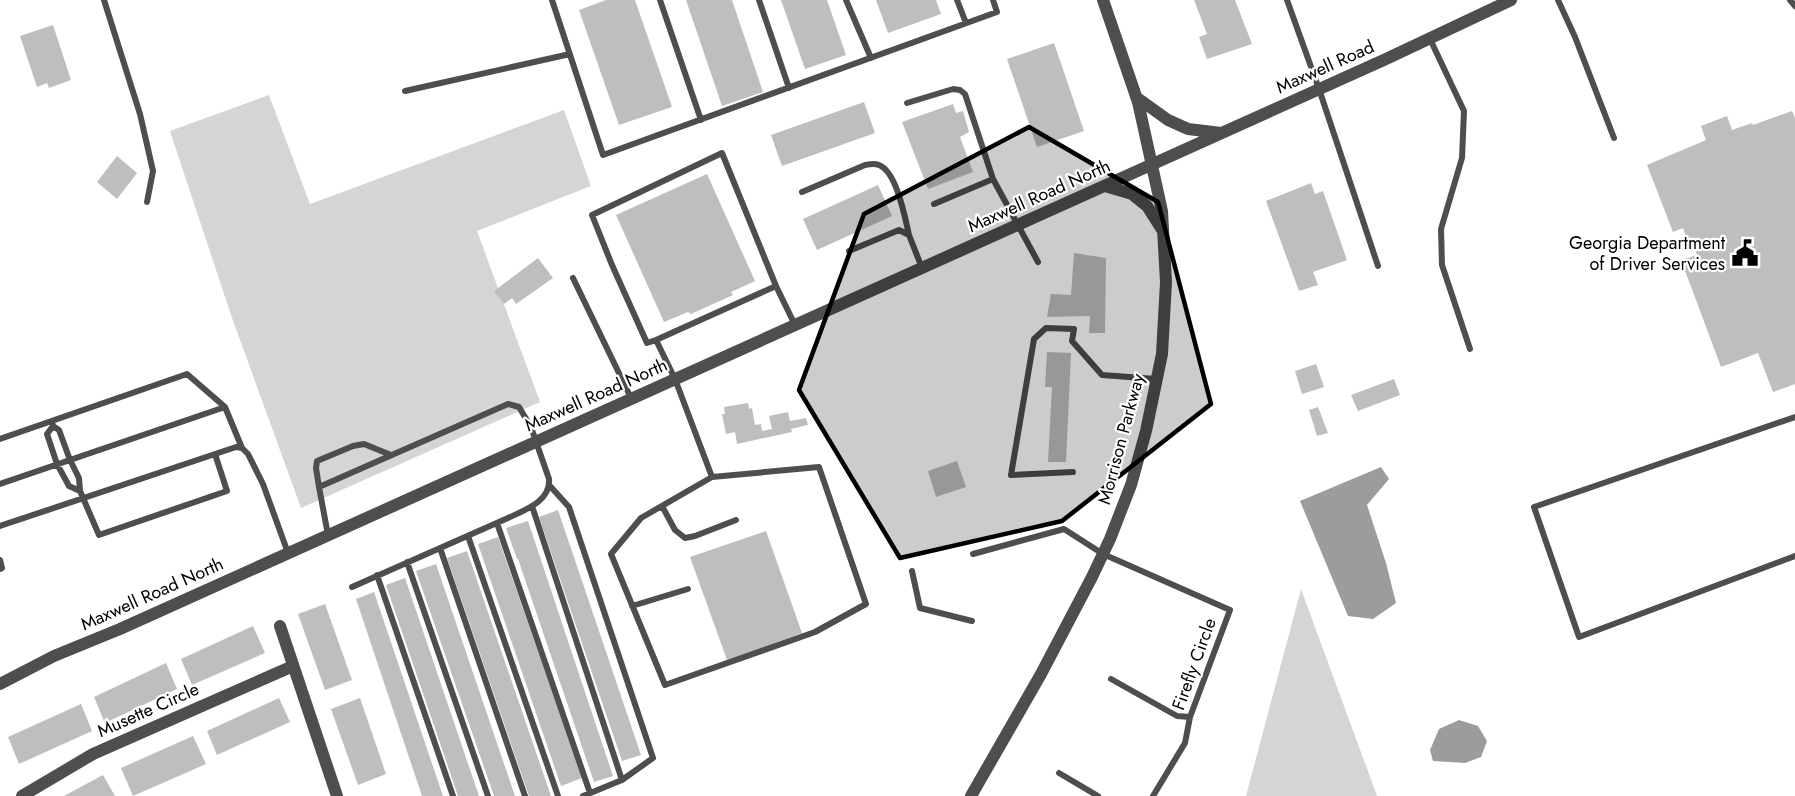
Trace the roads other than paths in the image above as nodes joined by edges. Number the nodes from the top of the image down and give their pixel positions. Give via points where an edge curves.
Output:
1 (104, 0) edge
2 (552, 0) edge
3 (660, 0) edge
4 (759, 0) edge
5 (846, 0) edge
6 (957, 0) edge
7 (993, 0) edge
8 (1103, 0) edge
9 (1287, 0) edge
10 (1512, 0) edge
11 (1558, 0) edge
12 (1790, 0) edge
13 (1795, 6) edge
14 (966, 23) junction
15 (1430, 39) junction
16 (570, 54) junction
17 (871, 58) junction
18 (789, 88) junction
19 (1319, 89) junction
20 (405, 91) dead end
21 (1136, 97) junction
22 (907, 103) dead end
23 (701, 120) junction
24 (1222, 133) junction
25 (1614, 138) dead end
26 (1151, 165) junction
27 (993, 179) junction
28 (1105, 186) junction
29 (802, 192) dead end
30 (147, 202) dead end
31 (934, 204) dead end
32 (1018, 225) junction
33 (1164, 232) junction
34 (909, 235) junction
35 (849, 251) dead end
36 (1038, 262) dead end
37 (1378, 266) dead end
38 (922, 268) junction
39 (573, 278) dead end
40 (776, 286) junction
41 (795, 325) junction
42 (656, 340) junction
43 (1470, 349) dead end
44 (675, 379) junction
45 (1156, 379) junction
46 (632, 399) junction
47 (225, 407) junction
48 (1795, 417) edge
49 (52, 424) junction
50 (0, 439) edge
51 (537, 442) junction
52 (242, 448) junction
53 (215, 454) junction
54 (391, 455) junction
55 (70, 460) junction
56 (57, 464) junction
57 (1073, 472) dead end
58 (712, 477) junction
59 (0, 484) edge
60 (550, 486) junction
61 (319, 487) junction
62 (80, 491) junction
63 (84, 498) junction
64 (532, 506) junction
65 (662, 506) junction
66 (736, 520) dead end
67 (497, 523) junction
68 (0, 526) edge
69 (328, 535) junction
70 (468, 536) junction
71 (440, 548) junction
72 (288, 553) junction
73 (973, 554) dead end
74 (1103, 554) junction
75 (1795, 556) edge
76 (0, 560) edge
77 (407, 562) junction
78 (0, 569) edge
79 (912, 571) dead end
80 (377, 575) junction
81 (352, 587) dead end
82 (688, 589) dead end
83 (632, 606) junction
84 (972, 621) dead end
85 (280, 626) dead end
86 (293, 666) junction
87 (1111, 679) dead end
88 (0, 684) edge
89 (1190, 717) junction
90 (1059, 773) dead end
91 (622, 780) junction
92 (591, 793) junction
93 (22, 796) edge
94 (337, 796) edge
95 (453, 796) edge
96 (488, 796) edge
97 (525, 796) edge
98 (558, 796) edge
99 (583, 796) edge
100 (971, 796) edge
101 (1098, 796) edge
102 (1153, 796) edge

1 - 30 lane via 140,114 153,171
2 - 16 lane
3 - 23 lane
4 - 18 lane
5 - 17 lane
6 - 14 lane
7 - 14 lane via 997,12
8 - 21 street, Morrison Parkway
9 - 19 lane
10 - 15 street, Maxwell Road
11 - 25 lane
12 - 13 lane
14 - 17 lane
15 - 19 street, Maxwell Road
15 - 43 lane via 1464,111 1462,158 1441,229 1442,265
16 - 20 lane
16 - 23 lane via 603,155
17 - 18 lane
18 - 23 lane
19 - 24 street, Maxwell Road
19 - 37 lane
21 - 24 street via 1188,129
21 - 26 street, Morrison Parkway
22 - 27 lane via 953,89 965,94
24 - 26 street, Maxwell Road
26 - 28 street, Maxwell Road North
26 - 33 street, Morrison Parkway
27 - 31 lane
27 - 32 lane
28 - 32 street, Maxwell Road North
28 - 33 street via 1132,194 1147,206
29 - 34 lane via 865,165 881,165 888,171 903,206
32 - 36 lane
32 - 38 street, Maxwell Road North
33 - 45 street, Morrison Parkway via 1166,282 1162,354
34 - 35 lane via 899,230
34 - 38 lane
38 - 41 street, Maxwell Road North
39 - 46 lane
40 - 41 lane
40 - 42 lane
40 - 42 lane via 722,153 592,215 648,343
41 - 44 street, Maxwell Road North
42 - 44 lane
44 - 46 street, Maxwell Road North
44 - 58 lane
45 - 57 lane via 1101,375 1072,341 1074,329 1046,328 1034,339 1011,475
45 - 74 street, Morrison Parkway via 1131,485
46 - 51 street, Maxwell Road North
47 - 49 lane via 187,374
47 - 52 lane
47 - 55 lane
48 - 75 lane via 1534,507 1580,637
49 - 50 lane
49 - 55 lane via 59,429
49 - 56 lane via 47,434
51 - 54 lane via 519,407 508,404
51 - 60 lane
51 - 69 street, Maxwell Road North
52 - 53 lane
52 - 72 lane via 249,454 263,484
53 - 63 lane
53 - 63 lane via 227,491 99,534
54 - 61 lane
54 - 61 lane via 364,444 317,461
55 - 56 lane
55 - 62 lane via 79,478
56 - 59 lane
56 - 62 lane via 69,486
58 - 65 lane
58 - 83 lane via 819,467 866,604 815,632 665,684
60 - 64 lane via 548,493
60 - 91 lane via 569,507 653,758
61 - 69 lane
62 - 63 lane
63 - 68 lane
64 - 67 lane
64 - 91 lane
65 - 66 lane via 675,530 685,538
65 - 83 lane via 641,518 611,554
67 - 70 lane
67 - 92 lane
69 - 72 street, Maxwell Road North
70 - 71 lane
70 - 98 lane
71 - 77 lane
71 - 97 lane
72 - 88 street, Maxwell Road North via 54,656
73 - 74 lane, Firefly Circle via 1065,530
74 - 89 lane, Firefly Circle via 1230,610
74 - 100 street, Morrison Parkway via 1041,674
76 - 78 lane
77 - 80 lane
77 - 96 lane
79 - 84 lane via 920,608
80 - 81 lane
80 - 95 lane
82 - 83 lane
85 - 86 street
86 - 93 street, Musette Circle via 93,754
86 - 94 street
87 - 89 lane via 1177,716
89 - 102 lane, Firefly Circle via 1185,743
90 - 101 lane
91 - 92 lane
92 - 99 lane

